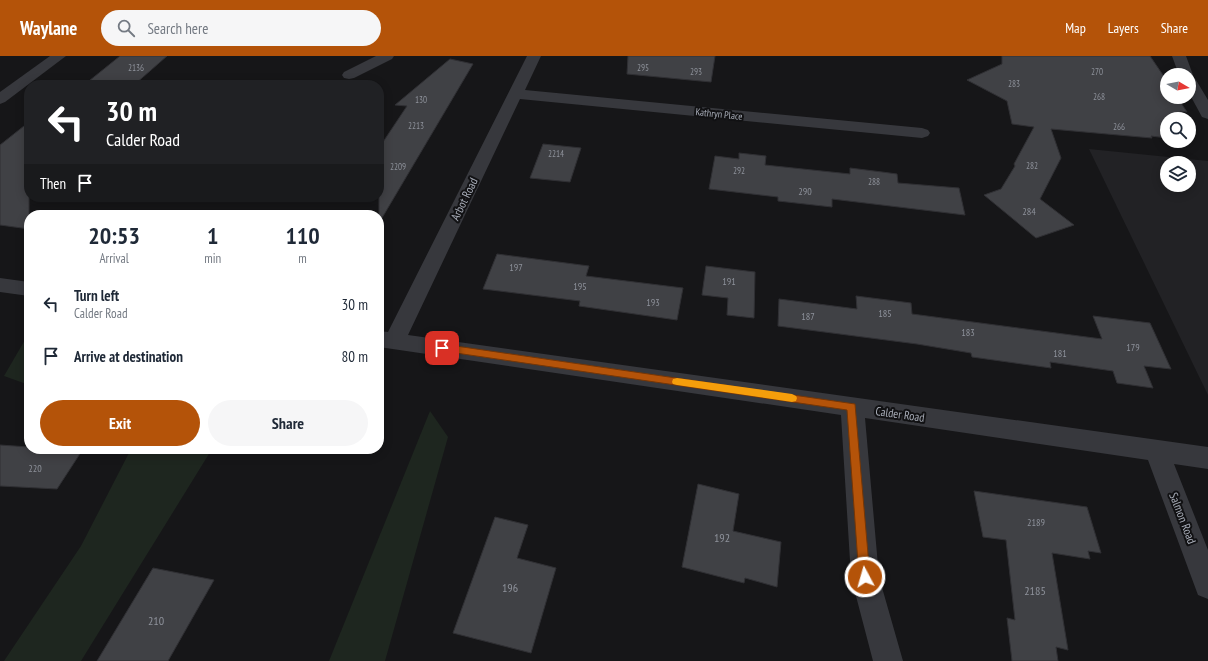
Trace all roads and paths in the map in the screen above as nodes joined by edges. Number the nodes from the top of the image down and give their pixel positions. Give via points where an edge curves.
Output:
1 (59, 56) edge
2 (387, 56) edge
3 (534, 56) edge
4 (1179, 56) edge
5 (1183, 68) edge
6 (349, 75) dead end
7 (26, 80) edge
8 (24, 82) edge
9 (1196, 93) edge
10 (516, 94) junction
11 (0, 99) edge
12 (1208, 114) edge
13 (922, 133) dead end
14 (0, 285) edge
15 (24, 289) edge
16 (387, 340) edge
17 (852, 406) junction
18 (1157, 451) junction
19 (1208, 458) edge
20 (1208, 585) edge
21 (888, 661) edge

1 - 7 street
2 - 6 street
3 - 10 street, Arbot Road
4 - 5 street
8 - 11 street
9 - 12 street
10 - 13 street, Kathryn Place
10 - 16 street, Arbot Road
14 - 15 street
16 - 17 street, Calder Road
17 - 18 street, Calder Road
17 - 21 street via 865,577
18 - 19 street, Calder Road
18 - 20 street, Salmon Road

